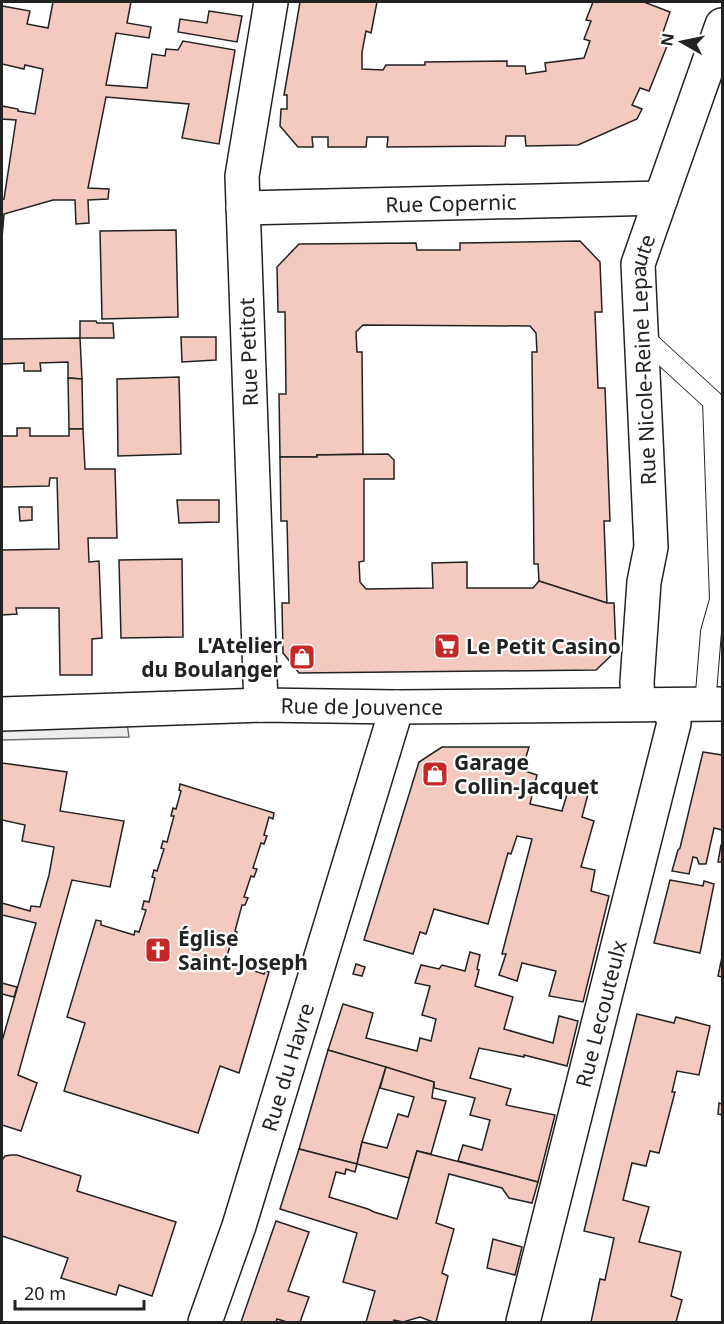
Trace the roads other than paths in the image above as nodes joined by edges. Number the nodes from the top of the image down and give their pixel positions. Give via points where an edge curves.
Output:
1 (271, 2) edge
2 (723, 25) edge
3 (660, 198) junction
4 (243, 208) junction
5 (642, 336) junction
6 (714, 704) edge
7 (261, 705) junction
8 (654, 705) junction
9 (397, 707) junction
10 (2, 714) edge
11 (205, 1323) edge
12 (523, 1323) edge

1 - 4 street, Rue Petitot via 242,176
2 - 3 street, Rue Nicole-Reine Lepaute
3 - 4 street, Rue Copernic
3 - 5 street, Rue Nicole-Reine Lepaute via 638,264
4 - 7 street, Rue Petitot
5 - 6 lane via 713,401 720,600 711,632
5 - 8 street, Rue Nicole-Reine Lepaute via 651,547 644,582 637,682
6 - 8 street, Rue de Jouvence
7 - 9 street, Rue de Jouvence
7 - 10 street, Rue de Jouvence
8 - 9 street, Rue de Jouvence
8 - 12 street, Rue Lecouteulx via 674,723
9 - 11 street, Rue du Havre via 242,1215

